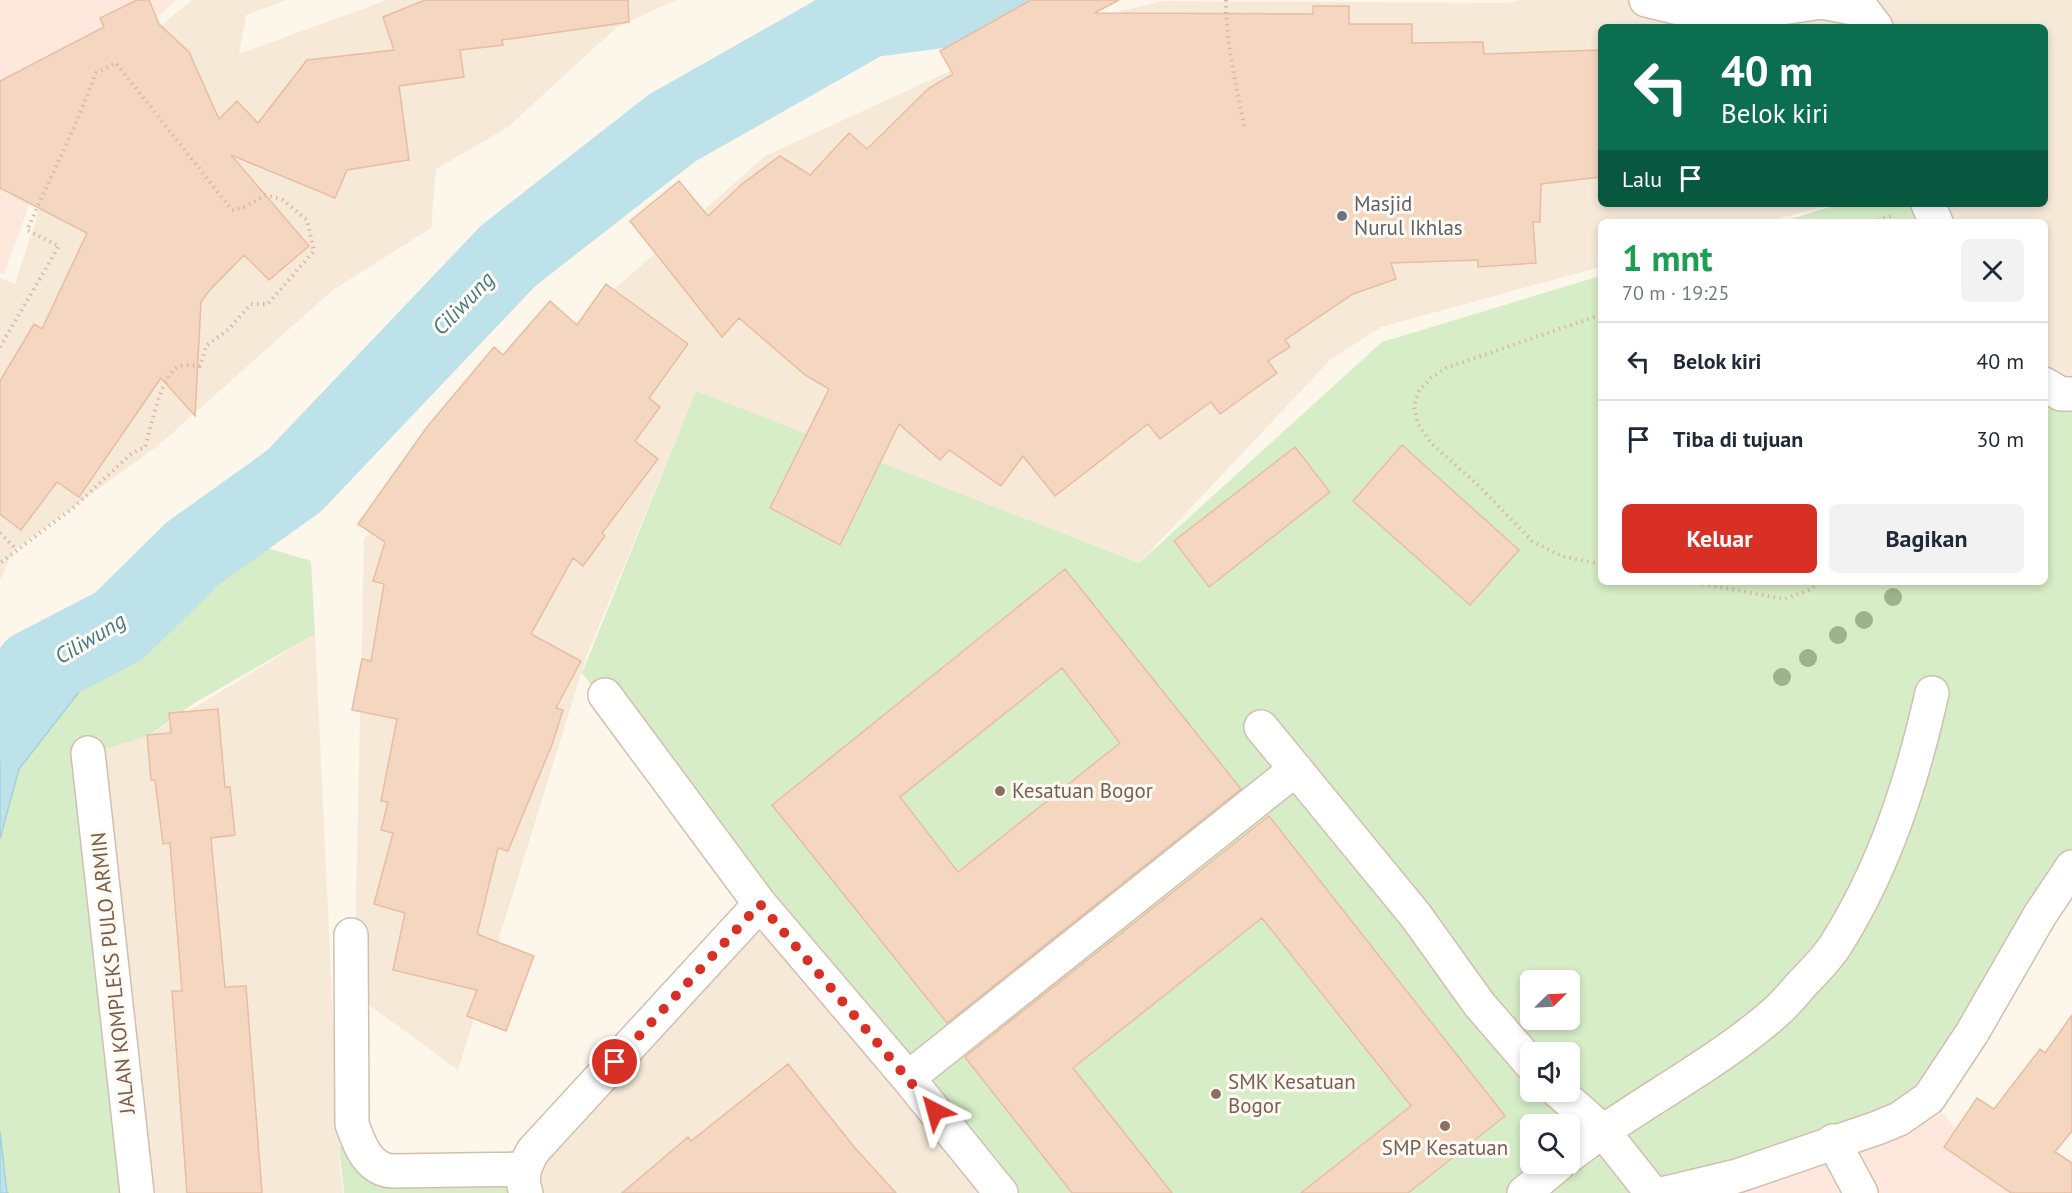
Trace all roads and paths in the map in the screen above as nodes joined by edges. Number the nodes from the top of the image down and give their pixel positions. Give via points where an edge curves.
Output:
1 (1226, 0) edge
2 (1646, 0) edge
3 (1874, 24) edge
4 (1244, 126) dead end
5 (1890, 216) dead end
6 (1881, 219) edge
7 (1598, 316) edge
8 (0, 347) edge
9 (2048, 386) edge
10 (2072, 394) edge
11 (0, 533) edge
12 (17, 550) junction
13 (0, 562) edge
14 (1598, 564) edge
15 (1708, 585) edge
16 (1816, 585) edge
17 (1932, 693) dead end
18 (605, 695) dead end
19 (1261, 728) dead end
20 (88, 753) dead end
21 (1296, 769) junction
22 (2072, 867) edge
23 (760, 904) junction
24 (351, 935) dead end
25 (1520, 1051) edge
26 (908, 1078) junction
27 (1570, 1102) edge
28 (1602, 1130) junction
29 (1833, 1142) junction
30 (1580, 1147) edge
31 (1547, 1174) edge
32 (525, 1181) edge
33 (137, 1193) edge
34 (1001, 1193) edge
35 (1524, 1193) edge
36 (1652, 1193) edge
37 (1666, 1193) edge
38 (1861, 1193) edge

1 - 4 path via 1232,68
2 - 3 street via 1691,11 1730,13 1822,2 1863,10
5 - 6 path
7 - 14 path via 1446,368 1419,391 1414,406 1418,424 1431,443 1480,486 1532,541 1560,556
8 - 12 path via 59,246 27,230 96,73 116,63 232,210 265,195 283,200 307,220 314,251 268,304 250,304 230,328 206,346 200,366 184,365 173,371 161,394 145,447 132,453 73,508
9 - 10 street via 2061,394
11 - 12 path
12 - 13 path
15 - 16 path via 1785,599
17 - 28 street via 1905,798 1875,874 1834,948 1778,1010 1724,1051
18 - 23 street
19 - 21 street
20 - 33 street, JALAN KOMPLEKS PULO ARMIN
21 - 25 street
21 - 26 street
22 - 29 street via 1929,1098 1899,1119
23 - 26 street
23 - 32 street via 533,1151
24 - 32 street via 352,1124 359,1146 370,1162 388,1171
26 - 34 street
27 - 28 street
28 - 30 street
28 - 36 street
29 - 37 street via 1737,1176
29 - 38 street
31 - 35 street

